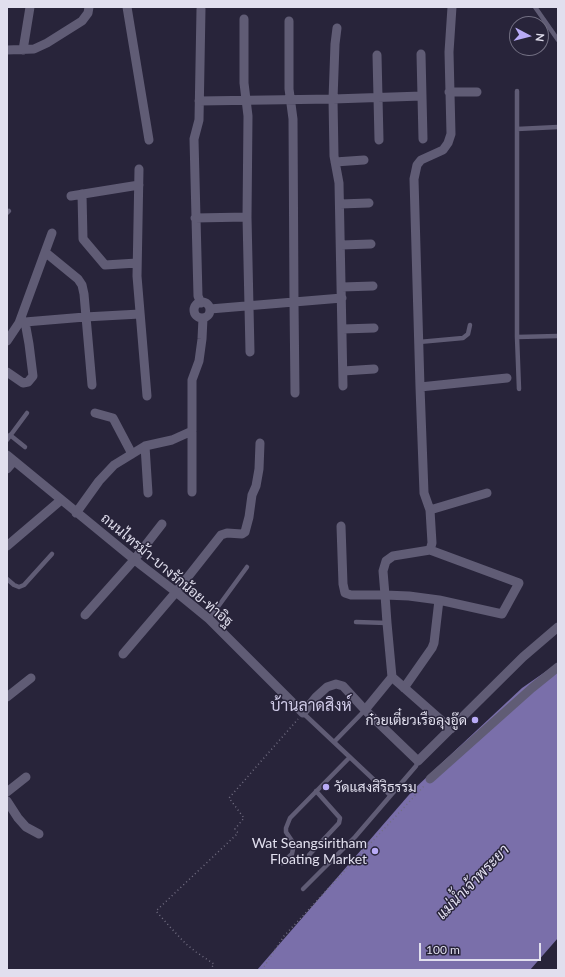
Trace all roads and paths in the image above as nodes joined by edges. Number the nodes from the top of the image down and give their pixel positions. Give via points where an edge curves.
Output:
1 (30, 7) edge
2 (89, 7) edge
3 (127, 7) edge
4 (452, 7) edge
5 (535, 7) edge
6 (201, 9) dead end
7 (244, 19) dead end
8 (288, 20) dead end
9 (337, 28) dead end
10 (558, 40) edge
11 (7, 50) edge
12 (23, 50) junction
13 (421, 54) dead end
14 (377, 55) dead end
15 (517, 91) dead end
16 (449, 92) junction
17 (476, 92) dead end
18 (422, 96) junction
19 (378, 97) junction
20 (333, 99) junction
21 (246, 100) junction
22 (290, 100) junction
23 (199, 101) junction
24 (558, 127) edge
25 (517, 129) junction
26 (423, 139) dead end
27 (149, 140) dead end
28 (379, 140) dead end
29 (364, 160) dead end
30 (335, 162) junction
31 (139, 169) dead end
32 (139, 185) junction
33 (82, 194) junction
34 (71, 196) dead end
35 (369, 203) dead end
36 (340, 204) junction
37 (247, 217) junction
38 (195, 218) junction
39 (52, 234) dead end
40 (371, 244) dead end
41 (341, 245) junction
42 (45, 252) junction
43 (137, 263) junction
44 (373, 286) dead end
45 (342, 287) junction
46 (342, 298) junction
47 (201, 302) junction
48 (294, 302) junction
49 (249, 306) junction
50 (210, 309) junction
51 (140, 314) junction
52 (85, 317) junction
53 (203, 318) junction
54 (22, 323) junction
55 (470, 325) dead end
56 (374, 328) dead end
57 (343, 329) junction
58 (558, 336) edge
59 (517, 337) junction
60 (7, 341) edge
61 (419, 342) junction
62 (250, 352) dead end
63 (374, 369) dead end
64 (7, 372) edge
65 (343, 372) junction
66 (507, 378) dead end
67 (92, 385) dead end
68 (343, 386) dead end
69 (420, 387) junction
70 (519, 389) dead end
71 (295, 393) dead end
72 (148, 396) dead end
73 (27, 413) dead end
74 (94, 413) dead end
75 (192, 431) junction
76 (9, 438) edge
77 (260, 443) dead end
78 (145, 446) junction
79 (25, 447) dead end
80 (132, 454) junction
81 (11, 458) edge
82 (7, 469) edge
83 (192, 492) dead end
84 (148, 493) dead end
85 (487, 493) dead end
86 (61, 500) junction
87 (430, 510) junction
88 (76, 513) junction
89 (162, 524) dead end
90 (341, 526) dead end
91 (7, 546) edge
92 (430, 550) junction
93 (52, 554) dead end
94 (134, 560) junction
95 (246, 567) dead end
96 (7, 579) edge
97 (176, 592) junction
98 (385, 595) junction
99 (438, 600) junction
100 (85, 615) dead end
101 (209, 620) junction
102 (356, 622) dead end
103 (388, 623) junction
104 (558, 627) edge
105 (123, 654) dead end
106 (558, 667) edge
107 (392, 677) junction
108 (31, 678) dead end
109 (404, 688) junction
110 (7, 697) edge
111 (365, 710) junction
112 (303, 713) junction
113 (451, 729) junction
114 (334, 742) junction
115 (350, 757) junction
116 (418, 762) junction
117 (26, 777) dead end
118 (430, 779) joint
119 (316, 791) junction
120 (7, 792) edge
121 (389, 794) dead end
122 (7, 801) edge
123 (39, 834) dead end
124 (309, 855) dead end
125 (282, 863) dead end
126 (303, 889) dead end
127 (210, 970) edge
128 (262, 970) edge

1 - 12 street
2 - 12 street via 82,21 48,43 34,49
3 - 27 street
4 - 16 street
5 - 10 lane
6 - 23 street
7 - 21 street
8 - 22 street
9 - 20 street
11 - 12 street
13 - 18 street
14 - 19 street
15 - 25 lane
16 - 17 street
16 - 61 street via 448,143 443,150 421,160 417,165 414,179
18 - 19 street
18 - 26 street
19 - 20 street
19 - 28 street
20 - 22 street
20 - 30 street
21 - 22 street
21 - 23 street
21 - 37 street
22 - 48 street via 293,119
23 - 38 street via 199,120 194,139
24 - 25 lane
25 - 59 lane
29 - 30 street
30 - 36 street
31 - 32 street
32 - 33 street
32 - 43 street
33 - 34 street
33 - 43 street via 84,239 105,265
35 - 36 street
36 - 41 street
37 - 38 street
37 - 49 street
38 - 47 street via 198,296
39 - 42 street
40 - 41 street
41 - 45 street
42 - 52 street via 82,285
42 - 54 street
43 - 51 street
44 - 45 street
45 - 46 street
46 - 48 street
46 - 57 street
47 - 50 street via 207,304
47 - 53 street via 196,305 194,312
48 - 49 street
48 - 71 street
49 - 50 street
49 - 62 street
50 - 53 street via 209,314
51 - 52 street
51 - 72 street
52 - 54 street
52 - 67 street
53 - 75 street via 199,361 192,380
54 - 60 street
54 - 64 street via 29,344 33,376 28,382 23,383
55 - 61 lane via 468,334 463,338
56 - 57 street
57 - 65 street
58 - 59 lane
59 - 70 lane
61 - 69 street
63 - 65 street
65 - 68 street
66 - 69 street
69 - 87 street via 424,493
73 - 76 lane
74 - 80 street via 113,418
75 - 78 street via 172,440
75 - 83 street
76 - 79 lane
77 - 97 street via 259,469 246,532 221,535
78 - 80 street
78 - 84 street
80 - 88 street via 114,465
81 - 82 street
81 - 86 street, ถนนไทรม้า-บางรักน้อย-ท่าอิฐ
85 - 87 street
86 - 88 street, ถนนไทรม้า-บางรักน้อย-ท่าอิฐ
86 - 91 street
87 - 92 street
88 - 94 street, ถนนไทรม้า-บางรักน้อย-ท่าอิฐ
89 - 94 street
90 - 98 street via 345,593
92 - 98 street via 393,556 386,561 383,571
92 - 99 street via 519,583 502,614
93 - 96 lane via 24,585 19,587
94 - 97 street, ถนนไทรม้า-บางรักน้อย-ท่าอิฐ
94 - 100 street
95 - 101 lane
97 - 101 street, ถนนไทรม้า-บางรักน้อย-ท่าอิฐ
97 - 105 street
98 - 99 street
98 - 103 street
99 - 109 street via 432,648
101 - 112 street, ถนนไทรม้า-บางรักน้อย-ท่าอิฐ
102 - 103 lane
103 - 107 street
104 - 113 street via 522,657
106 - 118 street
107 - 109 street
107 - 111 street
108 - 110 street
109 - 113 street
111 - 112 street via 343,686 336,684 327,687
111 - 114 lane
111 - 116 street
112 - 114 lane
112 - 127 path via 229,798 244,818 235,829 238,833 156,911 186,944 214,964
113 - 116 street
114 - 115 lane
115 - 119 lane
115 - 121 lane
116 - 126 lane via 355,837
117 - 120 street
118 - 128 path via 284,936
119 - 124 lane via 340,818 339,823
119 - 125 lane via 286,824 286,832 292,841 292,854
122 - 123 street via 26,827

